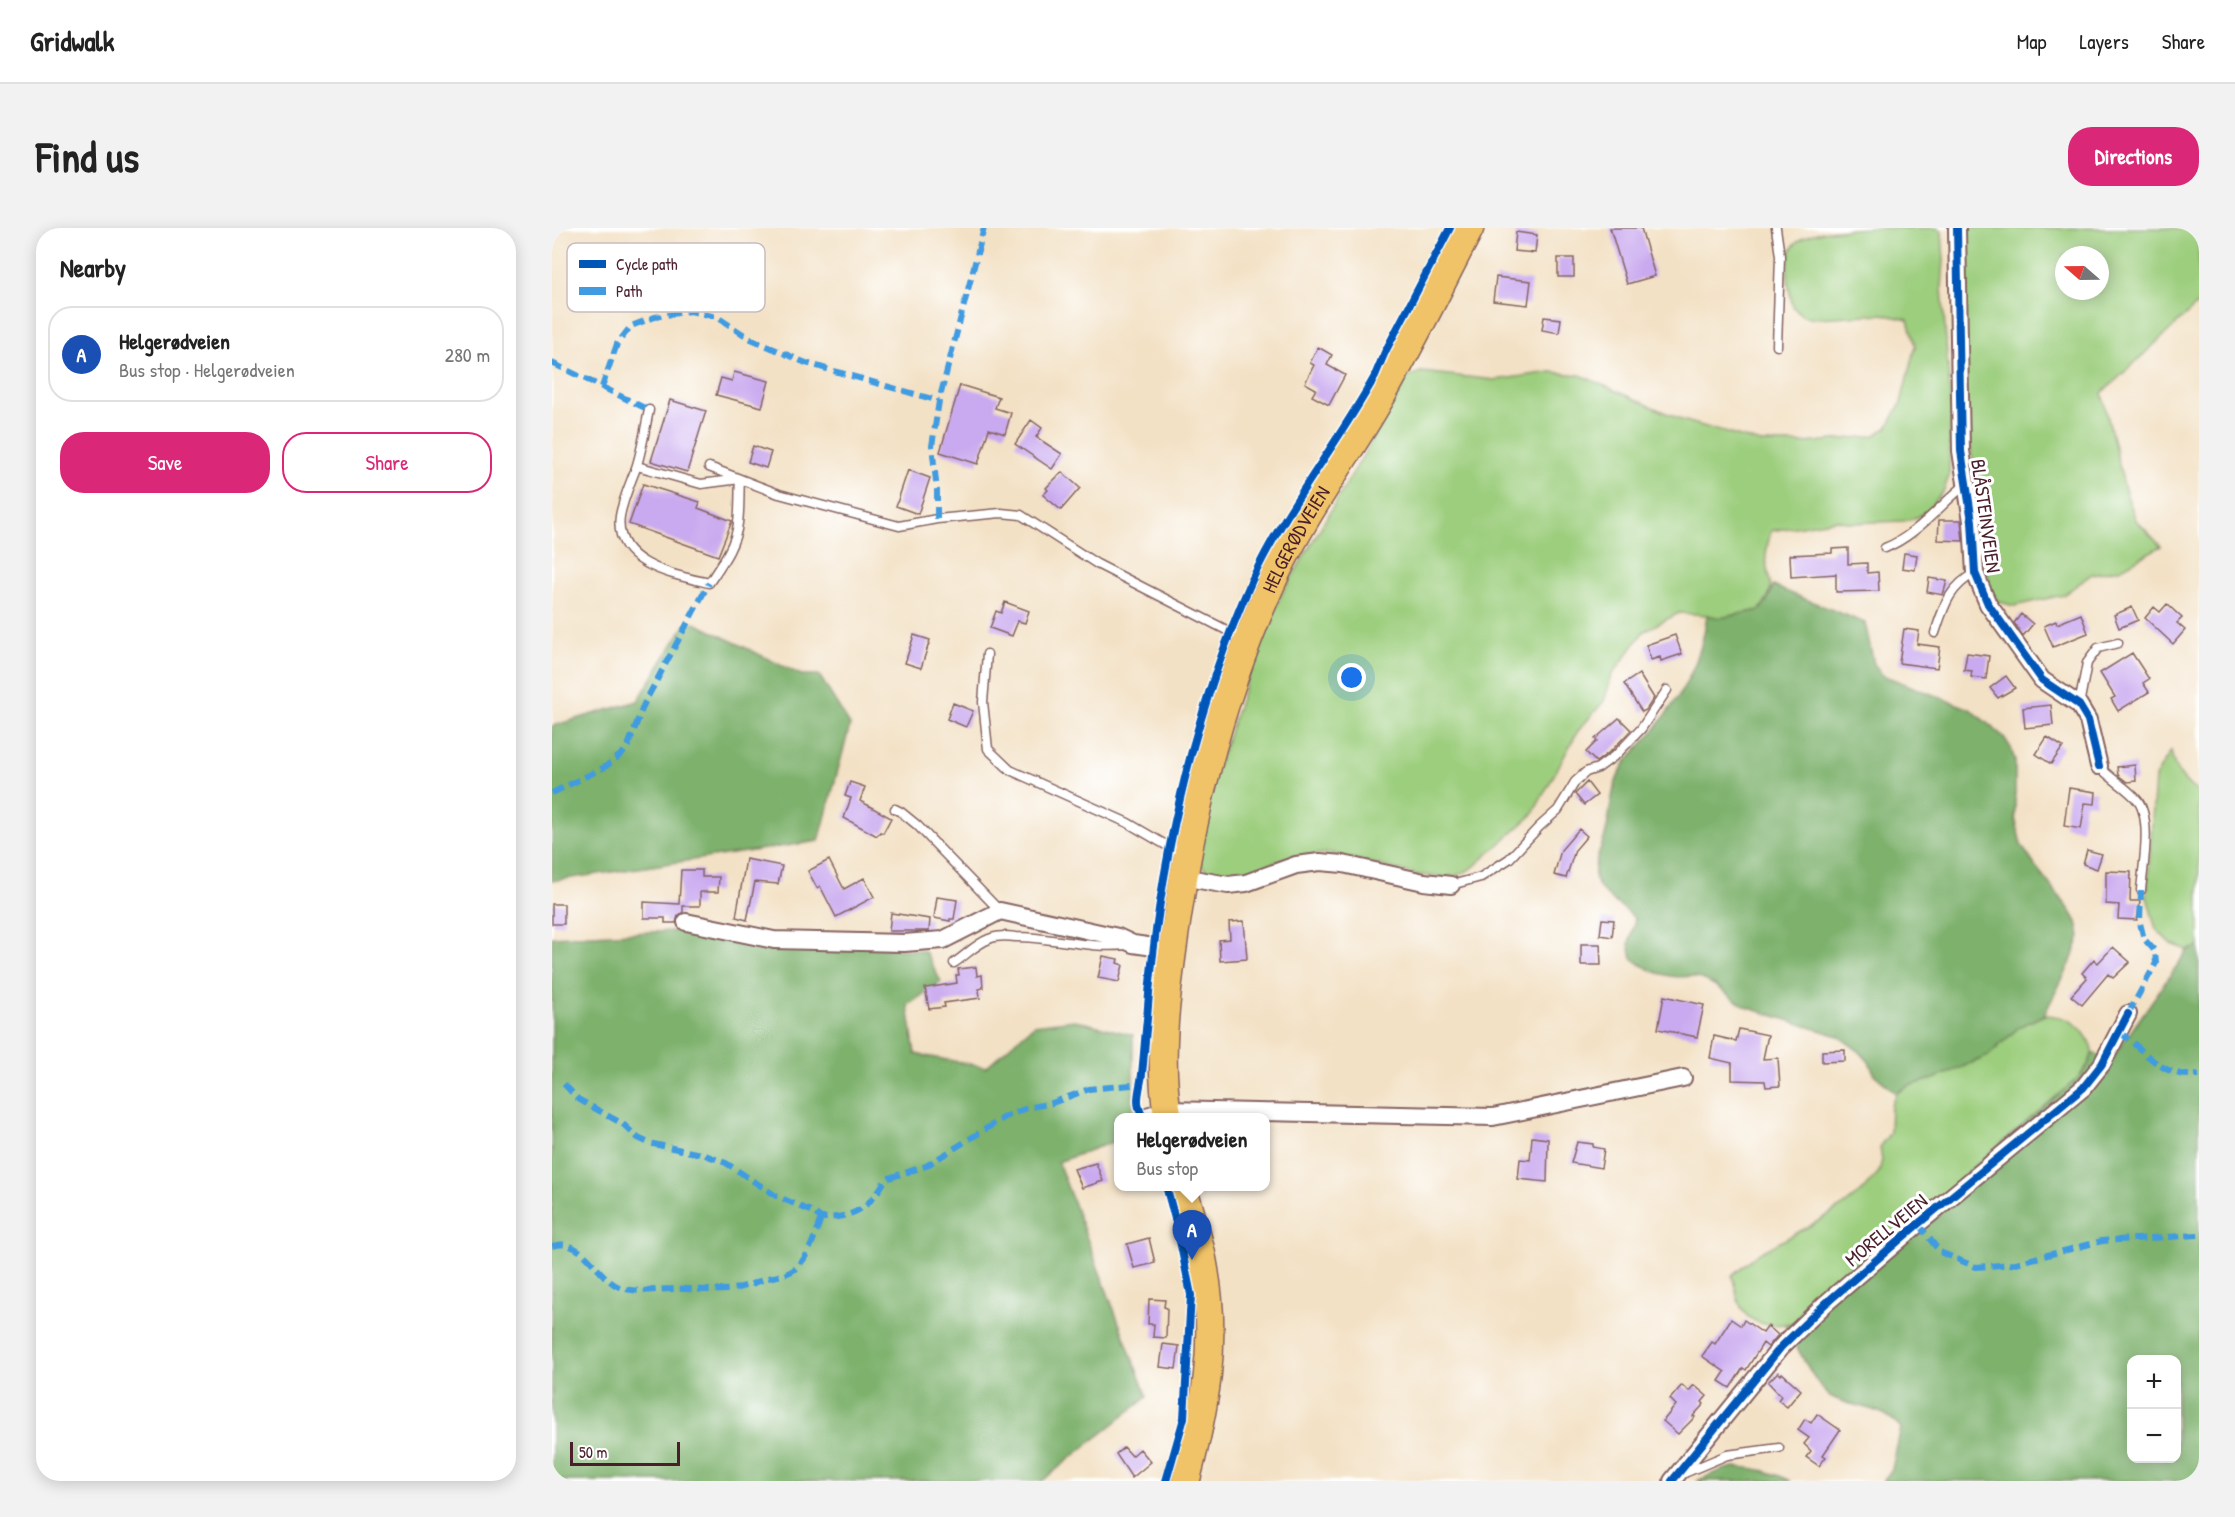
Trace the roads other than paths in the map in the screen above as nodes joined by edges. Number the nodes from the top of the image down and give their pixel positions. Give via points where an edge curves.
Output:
1 (1470, 228) edge
2 (1776, 228) edge
3 (1957, 228) edge
4 (1778, 346) dead end
5 (649, 410) dead end
6 (637, 466) junction
7 (709, 467) dead end
8 (740, 479) junction
9 (1965, 485) junction
10 (1885, 548) dead end
11 (1975, 573) junction
12 (1935, 633) dead end
13 (1247, 640) junction
14 (2118, 643) dead end
15 (987, 654) dead end
16 (1667, 690) dead end
17 (2079, 705) junction
18 (2099, 766) joint
19 (894, 809) dead end
20 (1184, 865) junction
21 (1451, 885) joint
22 (2141, 890) dead end
23 (1000, 910) junction
24 (686, 922) dead end
25 (1132, 944) junction
26 (1154, 947) dead end
27 (954, 963) dead end
28 (2128, 1014) dead end
29 (1683, 1078) dead end
30 (1159, 1113) edge
31 (1270, 1116) edge
32 (1184, 1191) edge
33 (1779, 1448) dead end
34 (1674, 1478) edge
35 (1186, 1481) edge

1 - 13 main road, HELGERØDVEIEN via 1375,407 1283,561
2 - 4 lane via 1780,256
3 - 9 street, BLÅSTEINVEIEN
5 - 6 lane
6 - 8 lane via 701,484
6 - 8 lane via 620,516 624,543 636,557 654,568 708,583 734,539
7 - 8 lane
8 - 13 lane via 779,494 898,526 1001,513 1021,515 1097,564
9 - 10 lane via 1912,531
9 - 11 street, BLÅSTEINVEIEN
11 - 12 lane via 1962,579 1952,592
11 - 17 street, BLÅSTEINVEIEN via 1988,604 2042,680
13 - 20 main road, HELGERØDVEIEN via 1208,758
14 - 17 lane via 2098,648 2087,663
15 - 20 lane via 983,702 988,750 1010,770 1128,823 1171,848
16 - 21 lane via 1641,729 1617,754 1575,782 1558,810 1509,859 1481,877
17 - 18 street via 2088,720
18 - 22 lane via 2139,802 2146,819
19 - 23 lane via 917,825
20 - 21 street via 1228,885 1320,862
20 - 30 main road, HELGERØDVEIEN via 1164,1009
23 - 24 street via 943,940 904,943 774,940
23 - 25 street via 1118,937
25 - 26 street
25 - 27 lane via 1112,946 994,937
28 - 34 street, MORELLVEIEN via 2102,1064 2083,1088 1825,1305 1781,1347
29 - 31 street, HELGERØDVEIEN via 1493,1117
32 - 35 main road via 1204,1265 1210,1308 1210,1351 1202,1421
33 - 34 lane via 1727,1455

